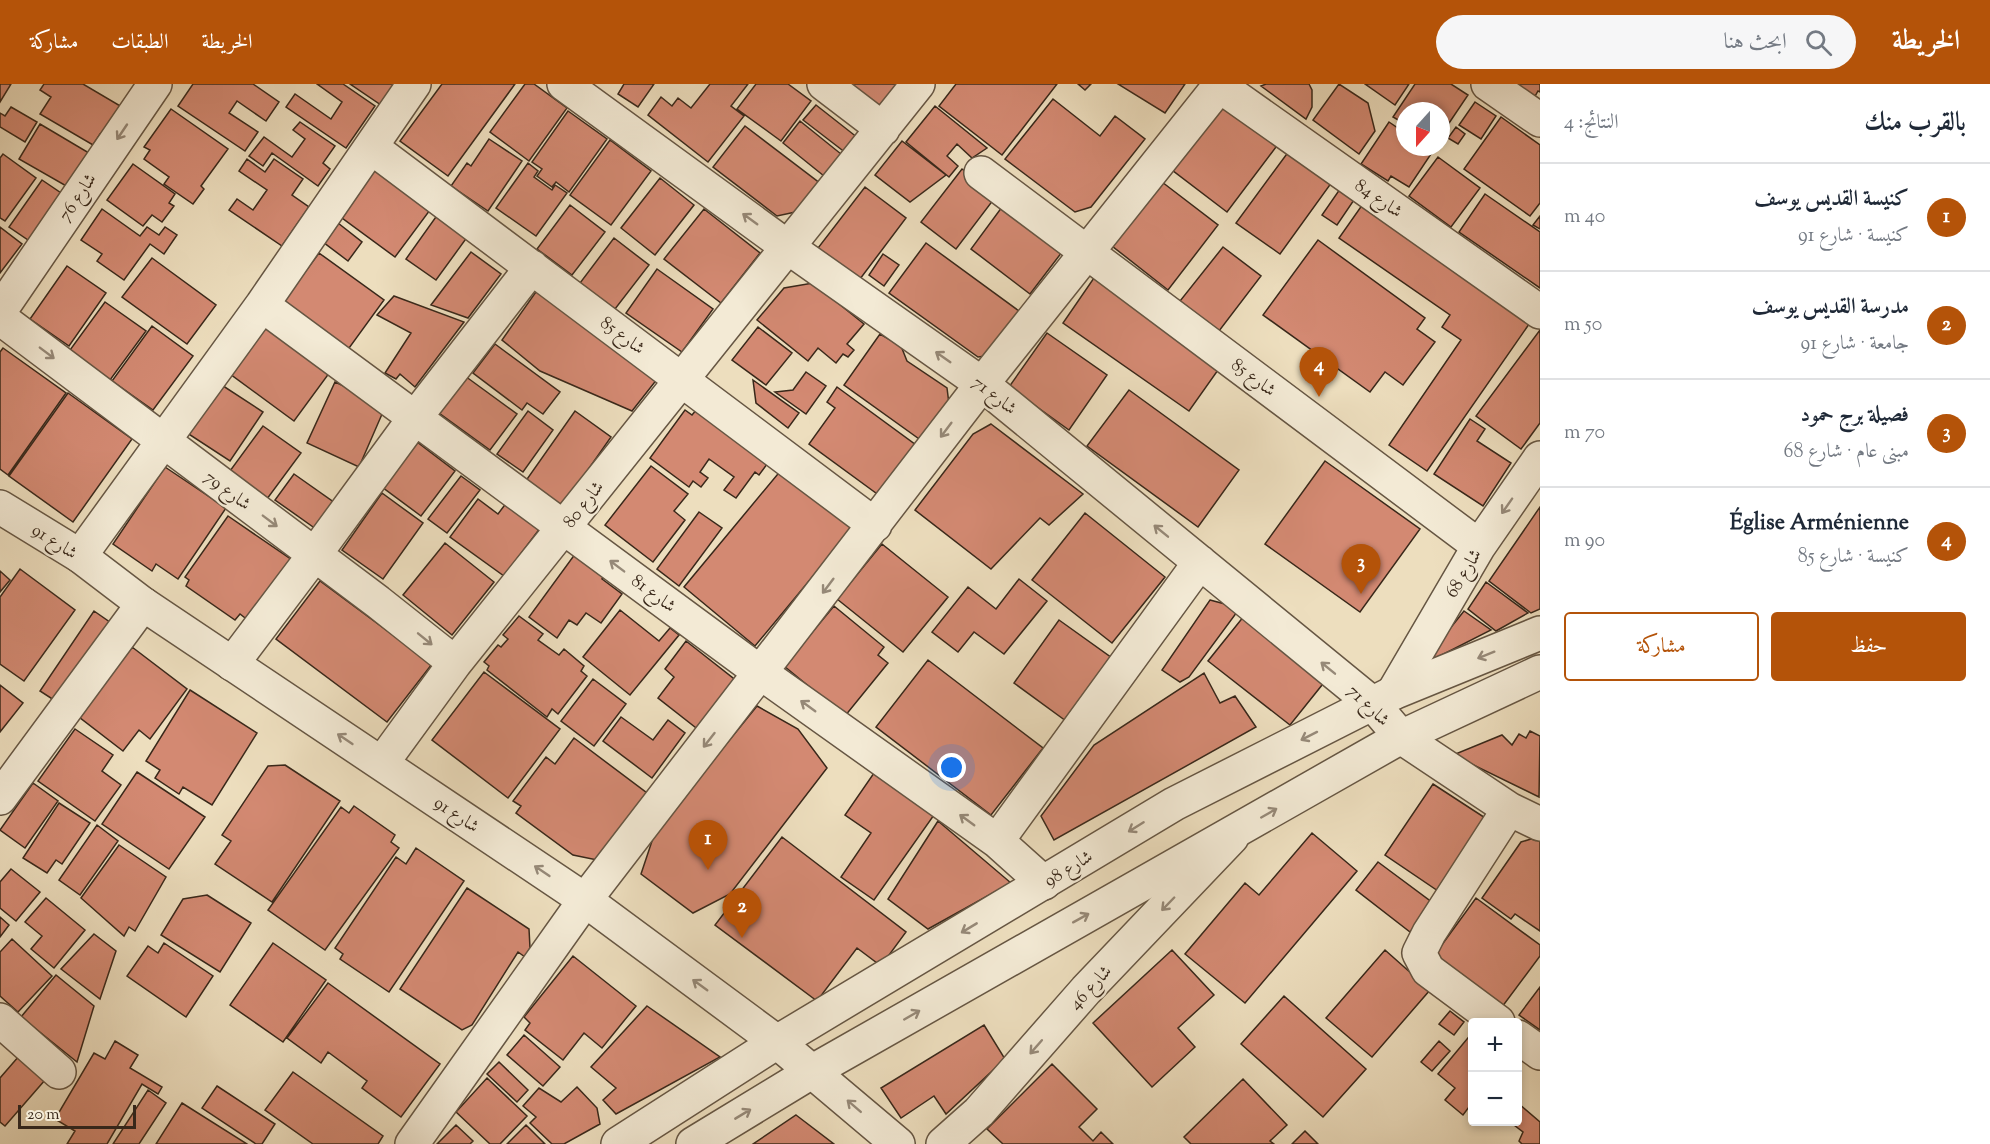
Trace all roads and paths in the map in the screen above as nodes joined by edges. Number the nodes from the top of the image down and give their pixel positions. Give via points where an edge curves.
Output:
1 (155, 84) edge
2 (414, 84) edge
3 (564, 84) edge
4 (824, 84) edge
5 (918, 84) edge
6 (1488, 84) edge
7 (1218, 85) edge
8 (1540, 120) edge
9 (883, 129) junction
10 (371, 147) junction
11 (981, 173) dead end
12 (789, 248) junction
13 (1087, 252) junction
14 (532, 267) junction
15 (262, 305) junction
16 (0, 311) edge
17 (1540, 312) edge
18 (0, 318) edge
19 (682, 378) junction
20 (982, 384) junction
21 (414, 418) junction
22 (163, 441) junction
23 (1540, 458) edge
24 (0, 507) edge
25 (874, 525) junction
26 (566, 527) junction
27 (1479, 546) junction
28 (315, 554) junction
29 (80, 556) junction
30 (1200, 562) junction
31 (143, 604) junction
32 (1540, 633) edge
33 (455, 663) junction
34 (232, 664) junction
35 (1540, 672) edge
36 (761, 673) junction
37 (1383, 698) junction
38 (1401, 736) junction
39 (382, 764) junction
40 (0, 798) edge
41 (1509, 809) junction
42 (1540, 824) edge
43 (1238, 831) junction
44 (997, 841) junction
45 (1044, 883) junction
46 (585, 900) junction
47 (1491, 1018) edge
48 (0, 1020) edge
49 (1522, 1040) edge
50 (777, 1042) junction
51 (1540, 1053) edge
52 (813, 1071) junction
53 (59, 1072) dead end
54 (411, 1144) edge
55 (618, 1144) edge
56 (693, 1144) edge
57 (898, 1144) edge
58 (943, 1144) edge

1 -> 16 street, شارع 76
2 - 10 street
12 -> 3 street, شارع 71
4 - 9 street
5 - 9 street, شارع 80
6 - 8 street
7 - 13 street
7 - 17 street, شارع 84
9 - 12 street, شارع 80
10 - 14 street, شارع 85
10 - 15 street
11 - 13 street, شارع 85
12 - 19 street, شارع 80
20 -> 12 street, شارع 71
13 - 20 street
13 - 27 street, شارع 85
14 - 19 street, شارع 85
14 - 21 street
15 - 21 street, شارع 81
15 - 22 street
18 -> 22 street, شارع 79
19 - 25 street, شارع 85
19 - 26 street, شارع 80
20 -> 25 street
30 -> 20 street, شارع 71
21 - 26 street, شارع 81
21 - 28 street
22 -> 28 street, شارع 79
22 - 29 street
23 -> 27 street, شارع 68
24 - 29 street, شارع 91
25 -> 36 street
26 - 33 street, شارع 80
36 -> 26 street, شارع 81
27 - 37 street, شارع 68
28 -> 33 street, شارع 79
28 - 34 street
29 - 31 street, شارع 91
37 -> 30 street, شارع 71
30 - 44 street
31 - 34 street, شارع 91
31 - 40 street
32 -> 37 street, شارع 98
33 - 39 street, شارع 80
39 -> 34 street, شارع 91
35 - 38 street
44 -> 36 street, شارع 81
36 -> 46 street
37 - 38 street, شارع 71
37 -> 45 street, شارع 98 via 1174,804
38 - 41 street, شارع 71
43 -> 38 street
46 -> 39 street, شارع 91
41 - 42 street, شارع 71
41 - 47 street via 1419,953 1428,970
52 -> 43 street
43 -> 58 street, شارع 46 via 1086,990 979,1112
44 - 45 street, شارع 81
45 -> 50 street, شارع 98
50 -> 46 street, شارع 91
46 - 54 street
48 - 53 street
49 - 51 street
50 - 52 street, شارع 91
50 - 55 street, شارع 98
56 -> 52 street
57 -> 52 street, شارع 91

